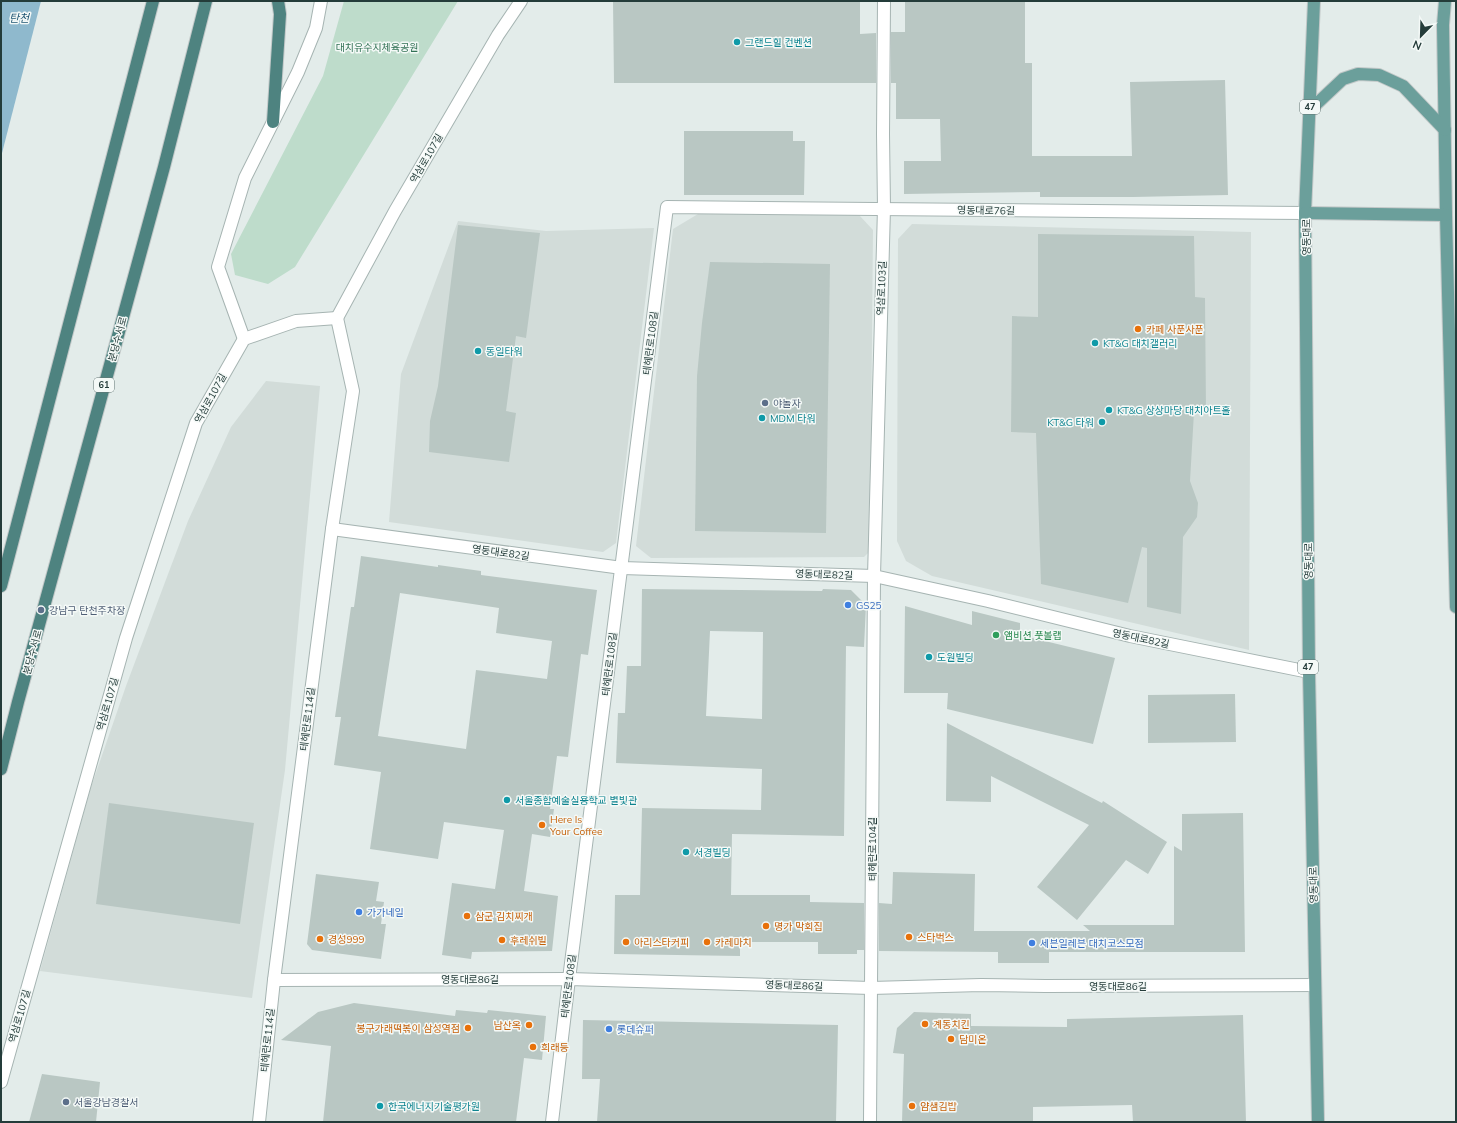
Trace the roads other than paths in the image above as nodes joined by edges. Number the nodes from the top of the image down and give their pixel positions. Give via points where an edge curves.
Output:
1 (153, 1) edge
2 (206, 1) edge
3 (278, 1) edge
4 (321, 1) edge
5 (521, 1) edge
6 (884, 1) edge
7 (1314, 1) edge
8 (1446, 1) edge
9 (1309, 111) junction
10 (273, 122) junction
11 (1445, 130) junction
12 (667, 207) joint
13 (884, 208) junction
14 (1305, 213) junction
15 (1446, 215) junction
16 (337, 318) junction
17 (244, 339) junction
18 (332, 529) junction
19 (622, 568) junction
20 (874, 576) junction
21 (1, 586) edge
22 (1456, 607) edge
23 (1308, 672) junction
24 (1, 769) edge
25 (568, 978) junction
26 (274, 980) junction
27 (1315, 985) junction
28 (871, 988) junction
29 (1, 1082) edge
30 (259, 1122) edge
31 (552, 1122) edge
32 (870, 1122) edge
33 (1318, 1122) edge

1 - 21 highway
2 - 24 highway, 분당수서로 / 61 via 162,174
3 - 10 highway via 280,14
4 - 10 street via 316,28
5 - 16 street, 역삼로107길 via 498,35 399,204
6 - 13 street, 역삼로103길
7 - 9 main road, 영동대로 / 47
8 - 11 main road via 1443,25
9 - 11 main road via 1343,79 1358,74 1379,75 1403,86
9 - 14 main road, 영동대로 / 47
10 - 17 street via 245,178 218,267
11 - 15 main road
12 - 13 street, 영동대로76길
12 - 19 street, 테헤란로108길
13 - 14 street, 영동대로76길
13 - 20 street, 역삼로103길
14 - 15 main road
14 - 23 main road, 영동대로 / 47
15 - 22 main road
16 - 17 street via 296,321
16 - 18 street, 테헤란로114길 via 353,391
17 - 29 street, 역삼로107길 via 196,423 135,609
18 - 19 street, 영동대로82길
18 - 26 street, 테헤란로114길
19 - 20 street, 영동대로82길
19 - 25 street, 테헤란로108길
20 - 23 street, 영동대로82길 via 1130,636
20 - 28 street, 테헤란로104길
23 - 27 main road, 영동대로 / 47
25 - 26 street, 영동대로86길
25 - 28 street, 영동대로86길
25 - 31 street, 테헤란로108길
26 - 30 street, 테헤란로114길
27 - 28 street, 영동대로86길 via 981,985
27 - 33 main road, 영동대로 / 47
28 - 32 street, 테헤란로104길

